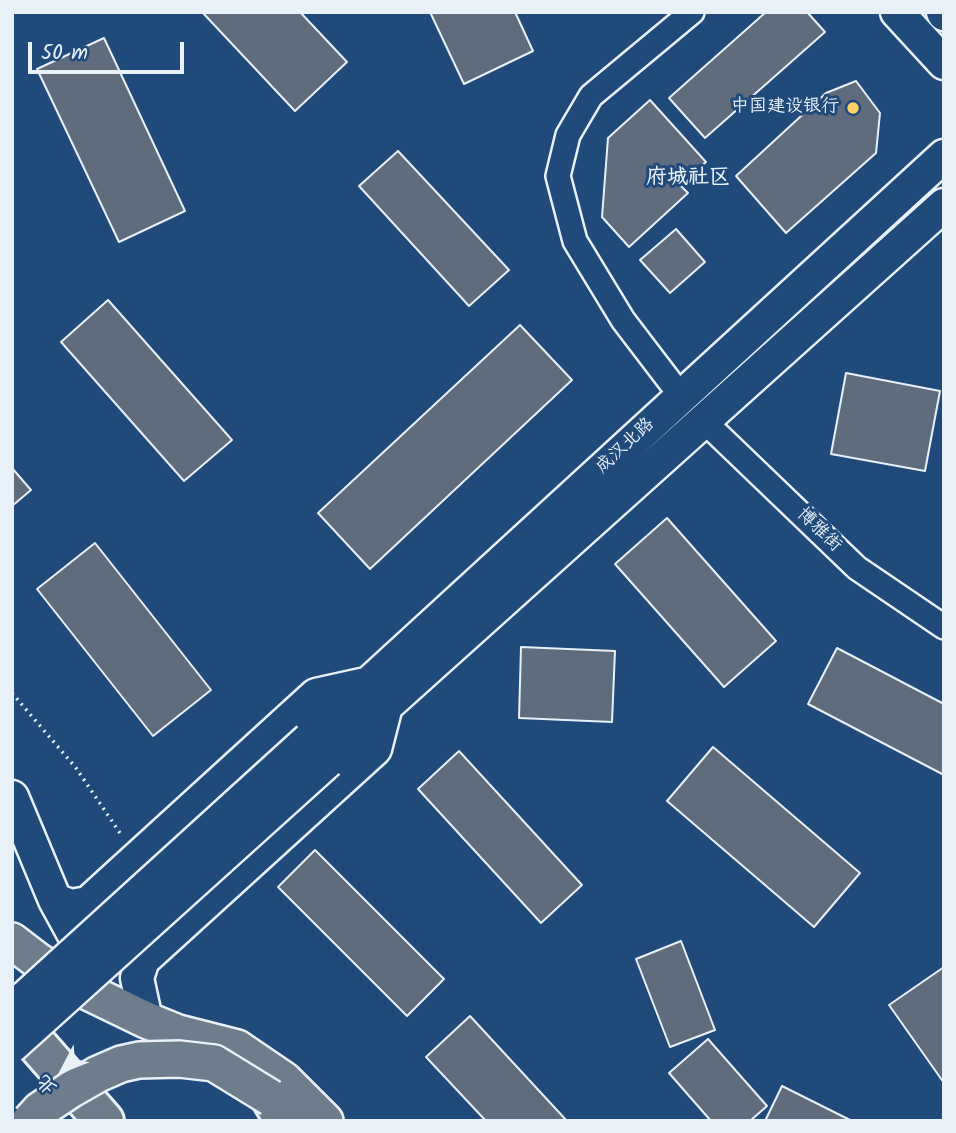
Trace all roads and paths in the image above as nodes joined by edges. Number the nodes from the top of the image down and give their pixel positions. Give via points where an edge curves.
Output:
1 (692, 12) edge
2 (897, 12) edge
3 (944, 63) edge
4 (944, 156) edge
5 (944, 205) edge
6 (681, 396) junction
7 (705, 422) junction
8 (944, 626) edge
9 (12, 693) edge
10 (377, 695) junction
11 (318, 750) junction
12 (12, 797) edge
13 (122, 836) dead end
14 (55, 900) junction
15 (88, 903) junction
16 (12, 940) edge
17 (144, 960) junction
18 (12, 1009) edge
19 (12, 1016) edge
20 (146, 1020) junction
21 (12, 1046) edge
22 (283, 1113) edge
23 (107, 1118) edge
24 (30, 1121) edge
25 (325, 1121) edge

1 - 6 street via 592,96 568,135 558,176 575,241 623,320
2 - 3 main road
4 - 6 main road, 成汉北路
5 - 7 main road, 成汉北路
6 - 10 main road, 成汉北路
7 - 8 street, 博雅街 via 857,568
7 - 10 main road, 成汉北路
9 - 13 path via 76,768
10 - 11 main road, 成汉北路
10 - 15 main road via 316,695
10 - 17 main road via 375,749
11 - 18 main road, bridge
11 - 21 main road, bridge
12 - 14 main road
14 - 15 main road via 71,906
14 - 20 main road via 89,962 117,996
15 - 17 main road via 76,934 89,960 107,969
16 - 20 main road via 84,990
17 - 20 main road via 137,978
19 - 23 highway
20 - 25 main road via 237,1048 284,1080
22 - 24 main road, bridge via 214,1063 139,1060 89,1079

